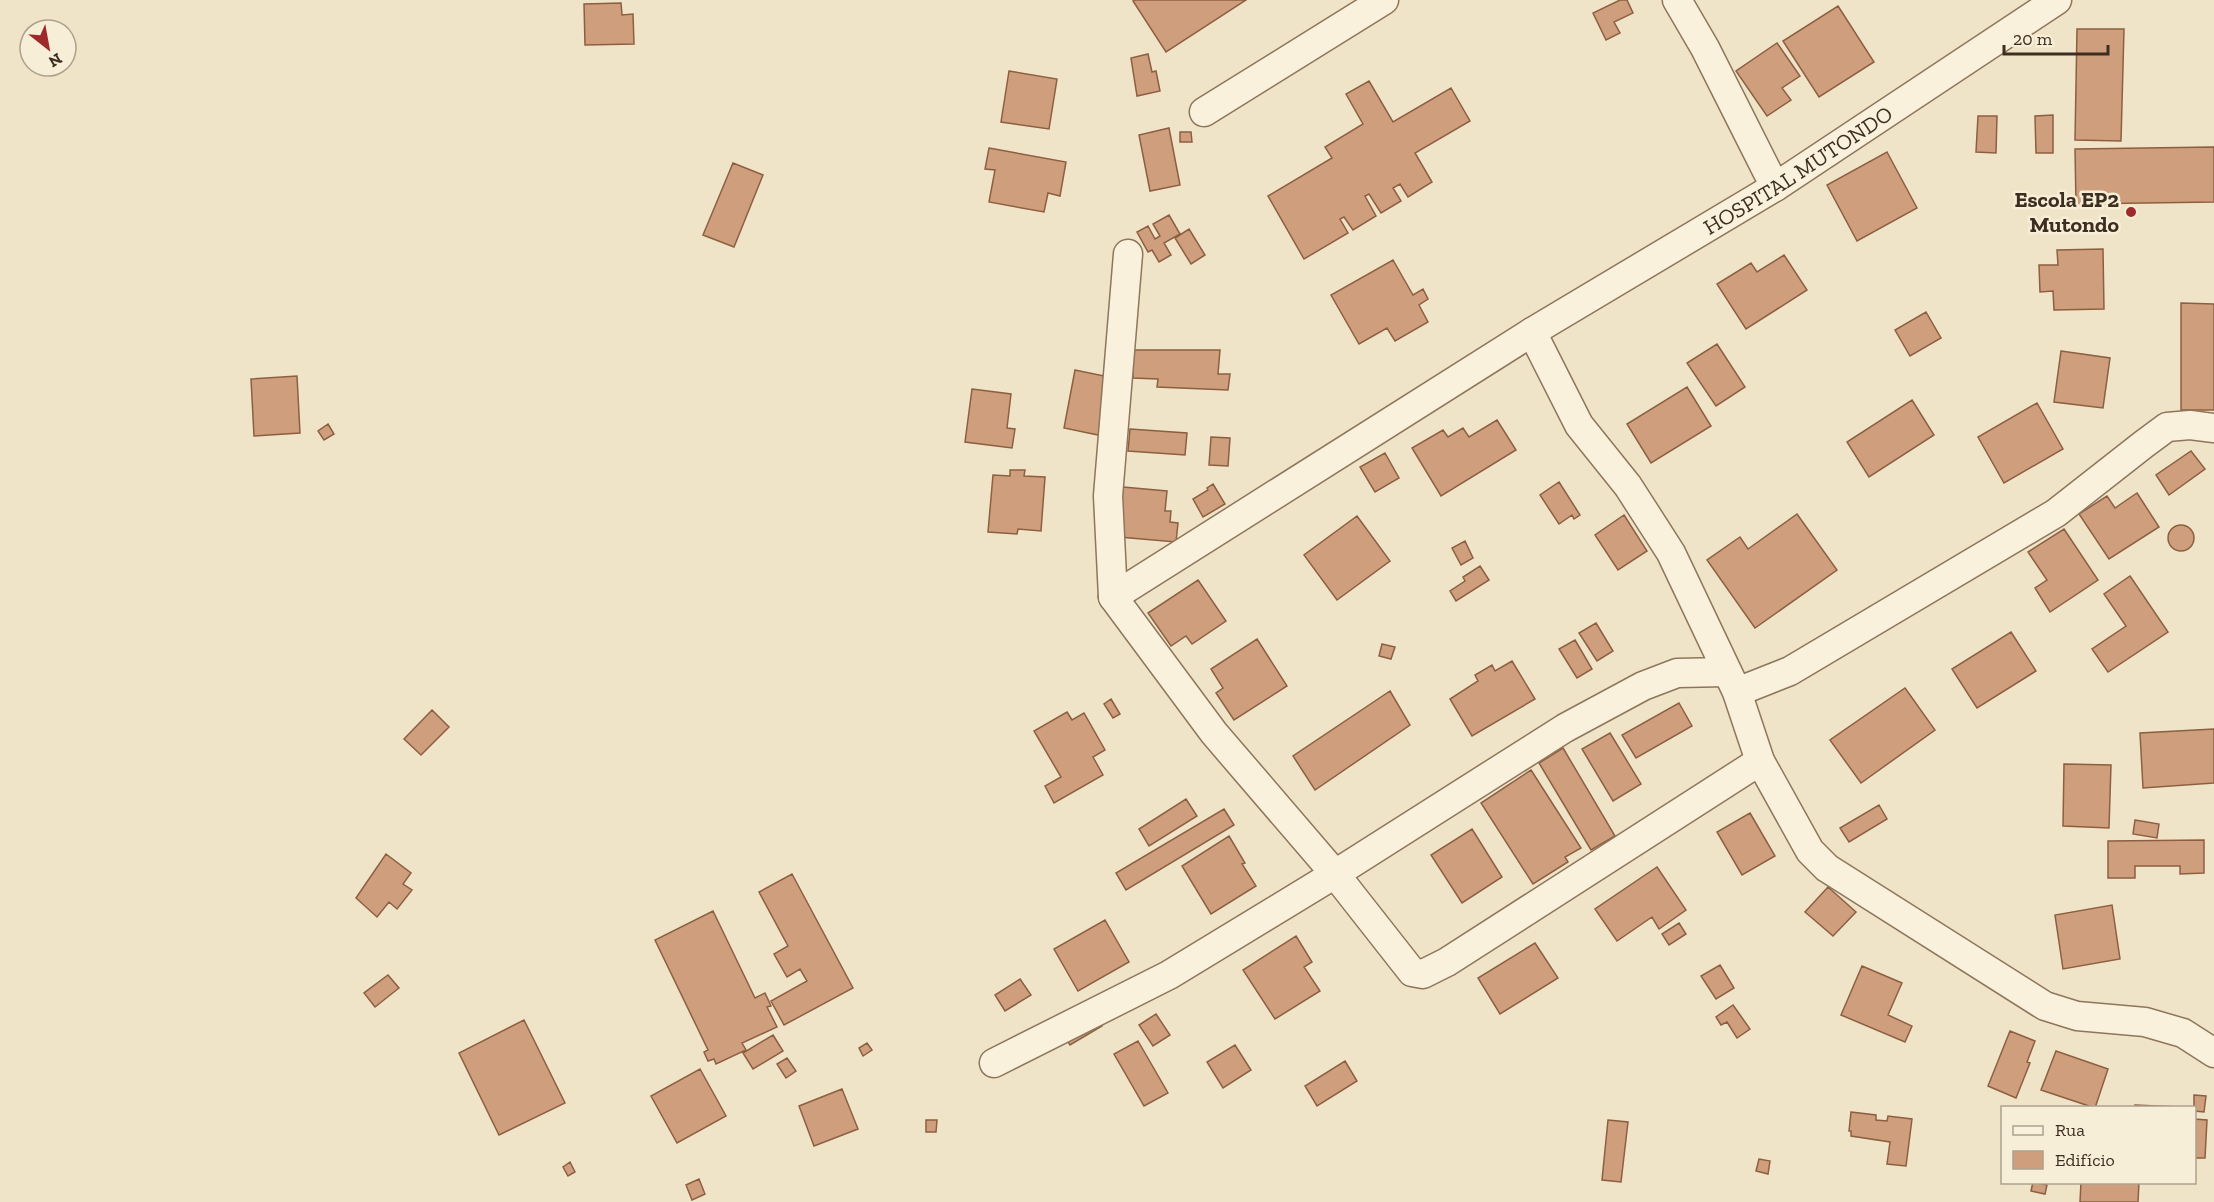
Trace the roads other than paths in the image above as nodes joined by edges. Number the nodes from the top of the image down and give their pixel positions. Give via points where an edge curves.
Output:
1 (1384, 0) edge
2 (1677, 0) edge
3 (2056, 0) edge
4 (1204, 112) dead end
5 (1775, 187) junction
6 (1128, 254) dead end
7 (1533, 332) junction
8 (2214, 428) edge
9 (1113, 597) junction
10 (1732, 682) junction
11 (1760, 761) junction
12 (1335, 874) junction
13 (2214, 1053) edge
14 (994, 1063) dead end

1 - 4 street
2 - 5 street
3 - 5 street, HOSPITAL MUTONDO
5 - 7 street, HOSPITAL MUTONDO
6 - 9 street via 1108,496
7 - 9 street, HOSPITAL MUTONDO
7 - 10 street via 1579,425 1628,486 1671,553
8 - 10 street via 2167,427 2056,513 1790,671
9 - 12 street via 1214,733
10 - 11 street
10 - 12 street via 1677,673 1643,686 1565,728
11 - 12 street via 1423,974 1412,972
11 - 13 street via 1810,851 1827,867 1882,903 2045,1006 2077,1016 2145,1022 2183,1033
12 - 14 street via 1169,975

